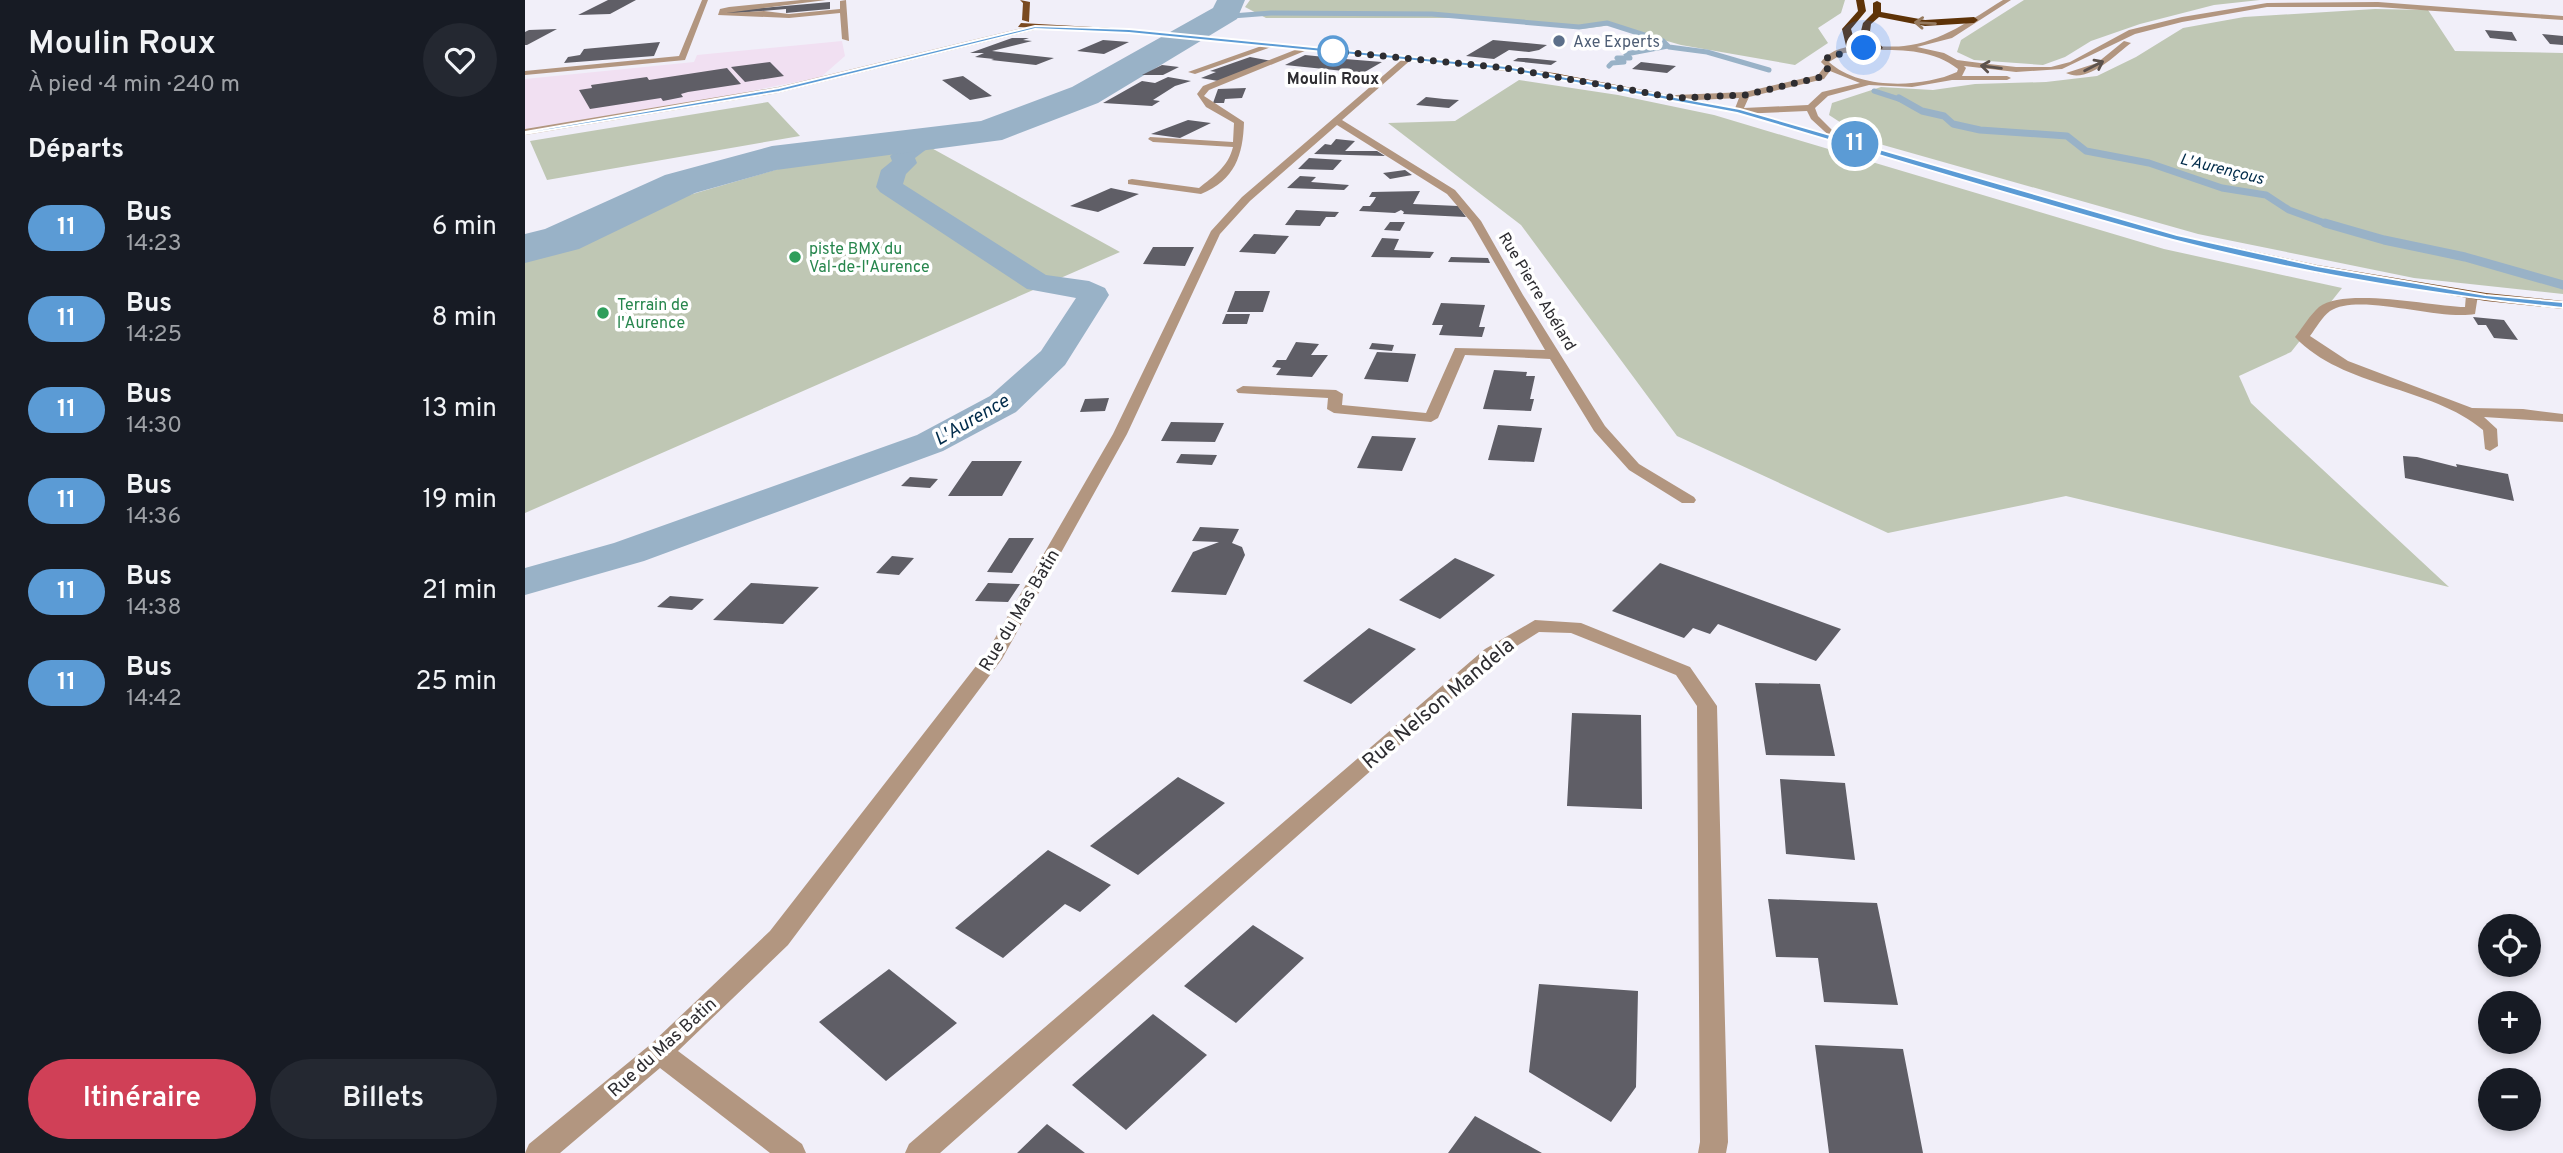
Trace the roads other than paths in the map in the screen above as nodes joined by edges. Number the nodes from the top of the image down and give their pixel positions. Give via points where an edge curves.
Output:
1 (705, 0) edge
2 (823, 0) edge
3 (843, 0) edge
4 (1023, 0) edge
5 (1860, 0) edge
6 (1875, 0) edge
7 (2008, 0) edge
8 (2337, 1) edge
9 (844, 11) junction
10 (1877, 14) junction
11 (1048, 17) dead end
12 (2563, 18) edge
13 (1974, 20) junction
14 (1023, 22) junction
15 (2171, 23) junction
16 (1035, 27) junction
17 (1048, 27) junction
18 (1129, 31) junction
19 (1002, 34) junction
20 (1949, 36) junction
21 (846, 39) dead end
22 (1273, 45) junction
23 (1308, 48) junction
24 (1878, 48) junction
25 (1901, 49) junction
26 (1852, 50) junction
27 (1938, 55) junction
28 (1409, 58) junction
29 (1957, 62) junction
30 (1828, 68) junction
31 (1192, 72) dead end
32 (525, 73) edge
33 (1954, 78) junction
34 (1876, 82) junction
35 (1745, 95) junction
36 (1676, 98) junction
37 (1810, 108) junction
38 (1738, 111) junction
39 (1337, 121) junction
40 (525, 132) edge
41 (1835, 138) junction
42 (1153, 139) dead end
43 (1239, 145) junction
44 (1132, 182) dead end
45 (2472, 295) junction
46 (2563, 305) edge
47 (1556, 355) junction
48 (1243, 390) dead end
49 (2470, 412) junction
50 (2563, 418) edge
51 (2490, 446) dead end
52 (1688, 500) dead end
53 (660, 1052) junction
54 (539, 1153) edge
55 (792, 1153) edge
56 (919, 1153) edge
57 (1711, 1153) edge

1 - 32 street via 682,58
2 - 9 street via 729,9 722,15
3 - 9 street
4 - 14 main road via 1027,2
5 - 26 highway via 1861,11 1846,29
6 - 10 highway
7 - 13 street
8 - 12 street
8 - 15 street via 2269,5
9 - 21 street
13 -> 10 highway via 1925,23
10 - 24 highway via 1865,32
11 - 14 main road
13 - 20 street
14 - 16 main road
14 - 19 street
15 -> 29 street via 2131,33 2069,66 2031,71
33 -> 15 street via 2084,71 2102,63 2116,48
16 - 17 main road
16 - 19 street
17 - 18 main road
17 - 18 main road via 1065,19
18 - 22 main road
19 - 40 street via 779,90
20 - 25 street
20 - 27 street
22 - 23 main road
22 - 31 street
23 - 28 main road
23 - 43 street via 1206,88 1200,96 1206,106 1231,114 1239,122
24 - 25 street
24 - 26 street
25 - 27 street
26 - 30 street via 1828,57
27 - 29 street
28 - 36 main road via 1554,75
28 - 39 street, Rue du Mas Batin
29 - 33 street via 1962,68
30 - 34 street
30 - 35 street via 1821,77
33 - 34 street via 1921,84
34 - 37 street via 1825,94
35 - 36 street
35 - 38 street
36 - 38 main road
37 - 38 street
37 - 41 street
38 - 41 main road
39 - 47 street, Rue Pierre Abélard via 1451,192 1476,221
39 - 53 street, Rue du Mas Batin via 1246,199 1215,233 1120,434 995,655 779,938
41 - 45 main road via 2176,238 2317,269
42 - 43 street
43 - 44 street via 1235,162 1201,191
45 - 46 main road
45 - 49 street via 2471,312 2377,302 2327,307 2302,337 2343,364
47 - 48 street via 1460,351 1431,418 1334,409 1336,394
47 - 52 street, Rue Pierre Abélard via 1599,428 1634,467
49 - 50 street
49 - 51 street via 2490,429
53 - 54 street, Rue du Mas Batin
53 - 55 street
56 - 57 street, Rue Nelson Mandela via 1492,653 1535,625 1574,627 1683,671 1707,706

